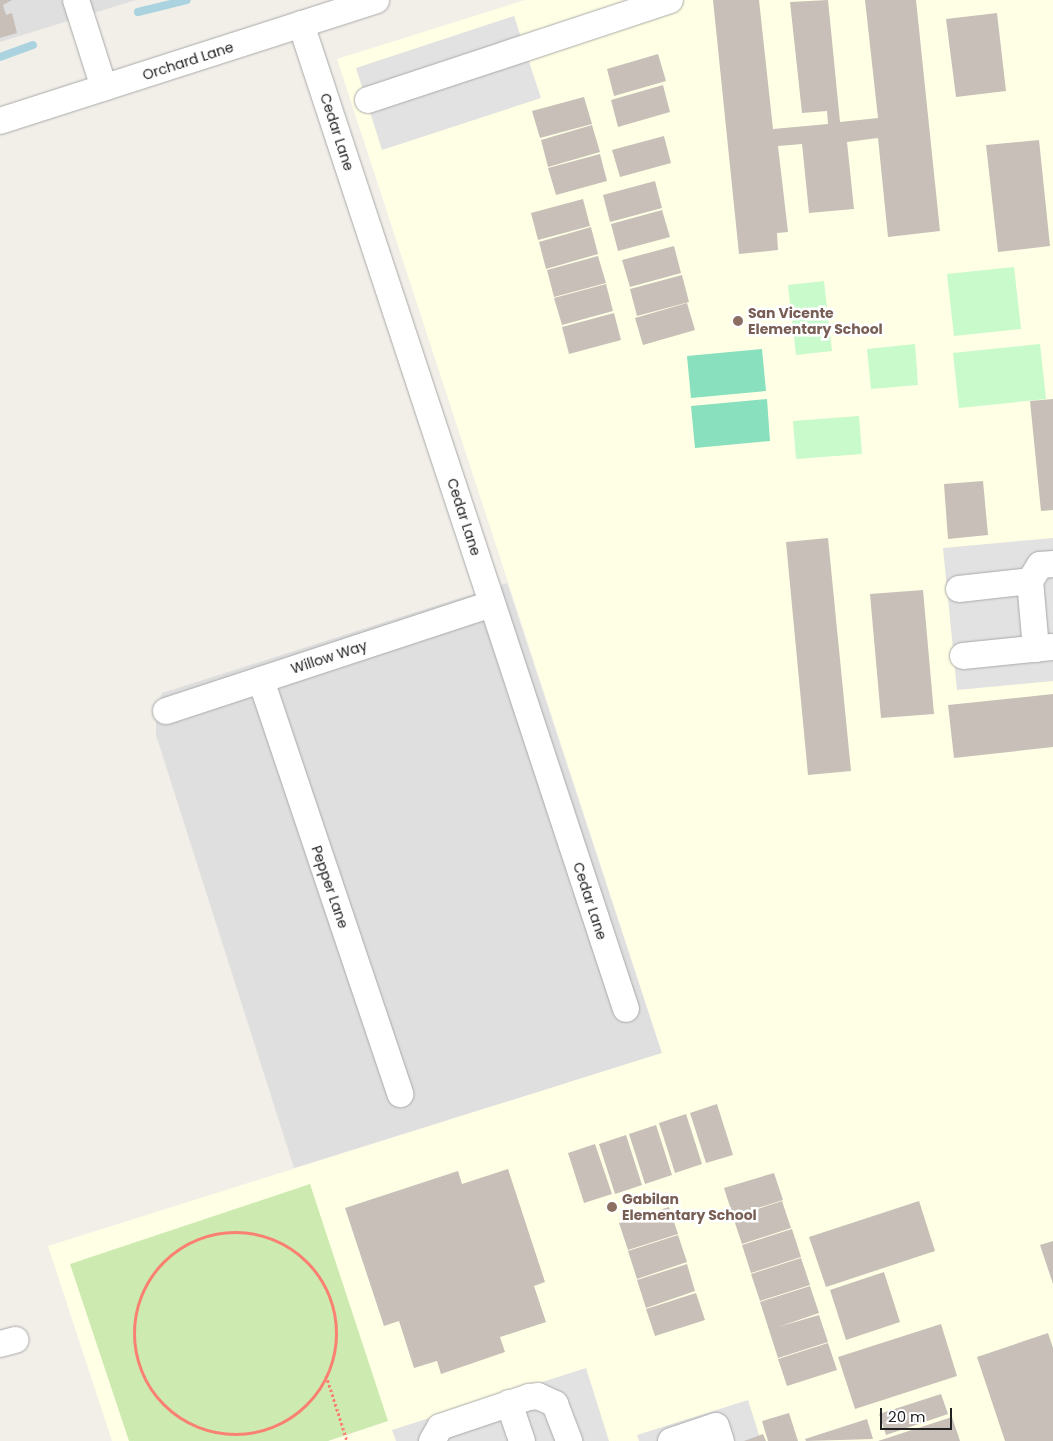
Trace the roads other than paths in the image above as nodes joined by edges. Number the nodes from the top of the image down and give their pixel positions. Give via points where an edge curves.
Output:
1 (76, 0) edge
2 (376, 0) edge
3 (670, 0) edge
4 (302, 24) junction
5 (104, 88) junction
6 (368, 100) dead end
7 (0, 121) edge
8 (1053, 564) edge
9 (1030, 582) junction
10 (959, 589) dead end
11 (492, 604) junction
12 (1045, 648) edge
13 (963, 656) dead end
14 (261, 680) junction
15 (166, 711) dead end
16 (626, 1009) dead end
17 (400, 1094) dead end
18 (509, 1403) junction
19 (432, 1441) edge
20 (522, 1441) edge
21 (569, 1441) edge
22 (671, 1441) edge
23 (721, 1441) edge

1 - 5 street
2 - 4 street, Orchard Lane
3 - 6 street
4 - 5 street, Orchard Lane
4 - 11 street, Cedar Lane
5 - 7 street, Orchard Lane
8 - 9 street via 1040,565
9 - 10 street
9 - 12 street
11 - 14 street, Willow Way
11 - 16 street, Cedar Lane
12 - 13 street
14 - 15 street, Willow Way
14 - 17 street, Pepper Lane
18 - 19 street via 440,1428
18 - 20 street
18 - 21 street via 528,1396 547,1398 560,1412
22 - 23 street via 716,1426

